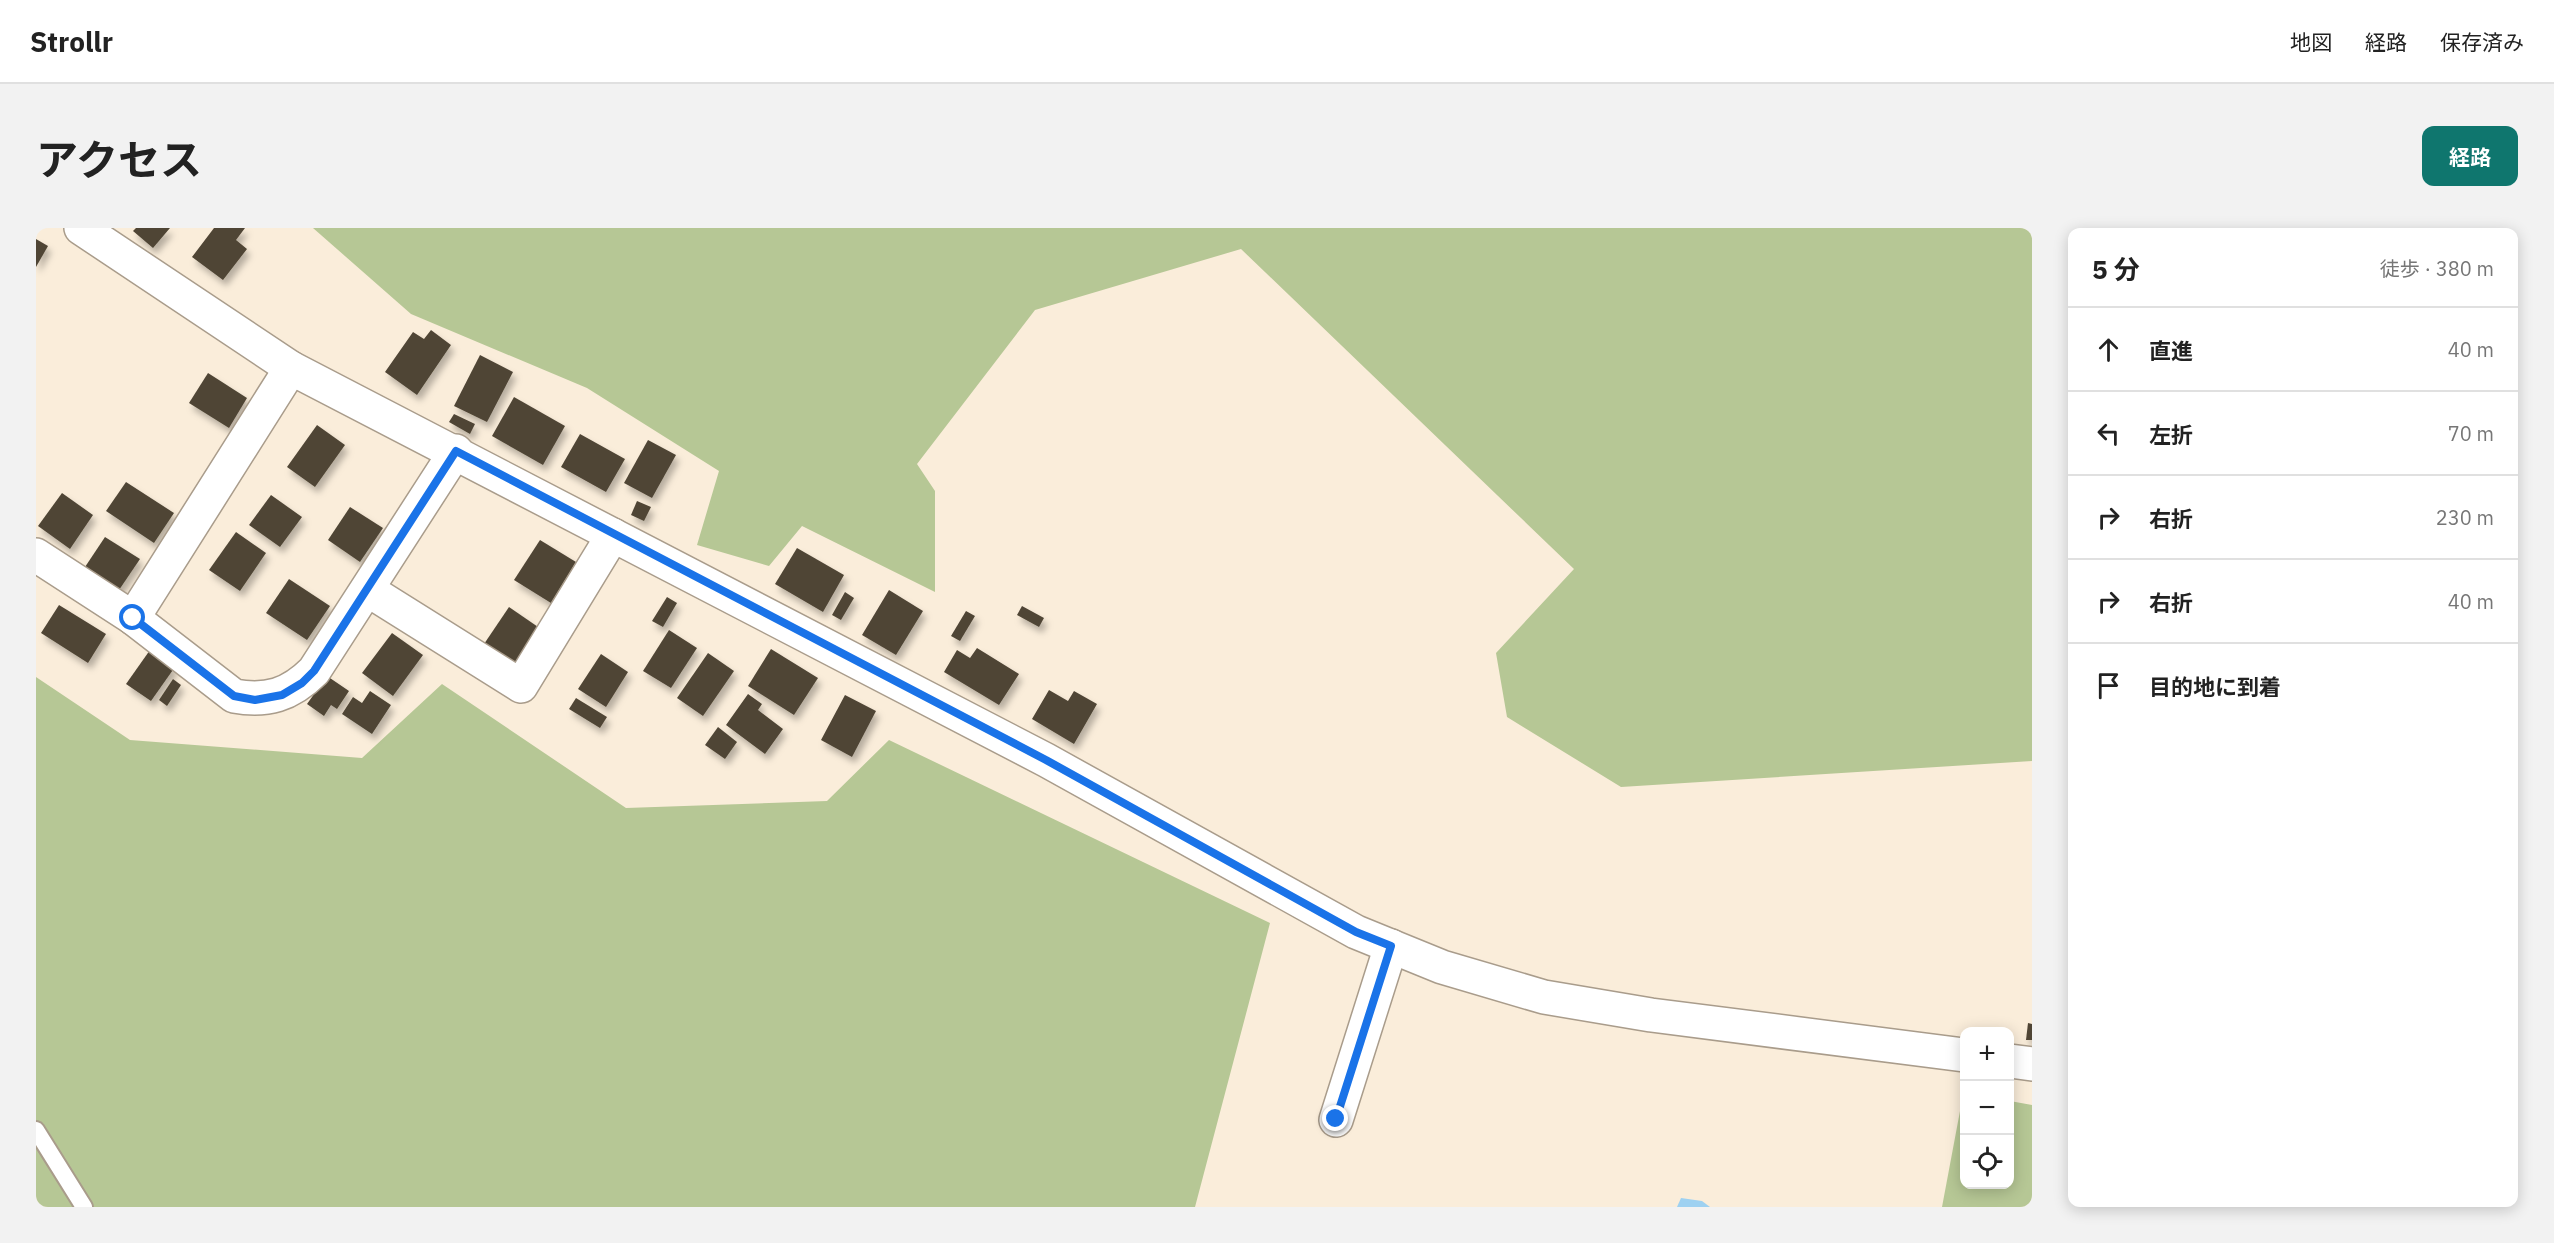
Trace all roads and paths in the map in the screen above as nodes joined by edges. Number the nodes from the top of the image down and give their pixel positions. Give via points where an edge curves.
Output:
1 (81, 228) edge
2 (291, 368) junction
3 (456, 451) junction
4 (613, 535) junction
5 (36, 555) edge
6 (368, 590) junction
7 (133, 618) junction
8 (1391, 946) junction
9 (1960, 1054) edge
10 (2014, 1062) edge
11 (2032, 1064) edge
12 (1336, 1119) dead end
13 (36, 1130) edge
14 (84, 1207) edge

1 - 2 street
2 - 3 street
2 - 7 street
3 - 4 street
3 - 6 street
4 - 6 street via 521,686
4 - 8 street via 1035,754 1356,932
5 - 7 street
6 - 7 street via 302,683 282,695 255,700 234,696
8 - 9 street via 1442,967 1544,997 1651,1015
8 - 12 street
10 - 11 street
13 - 14 lane

